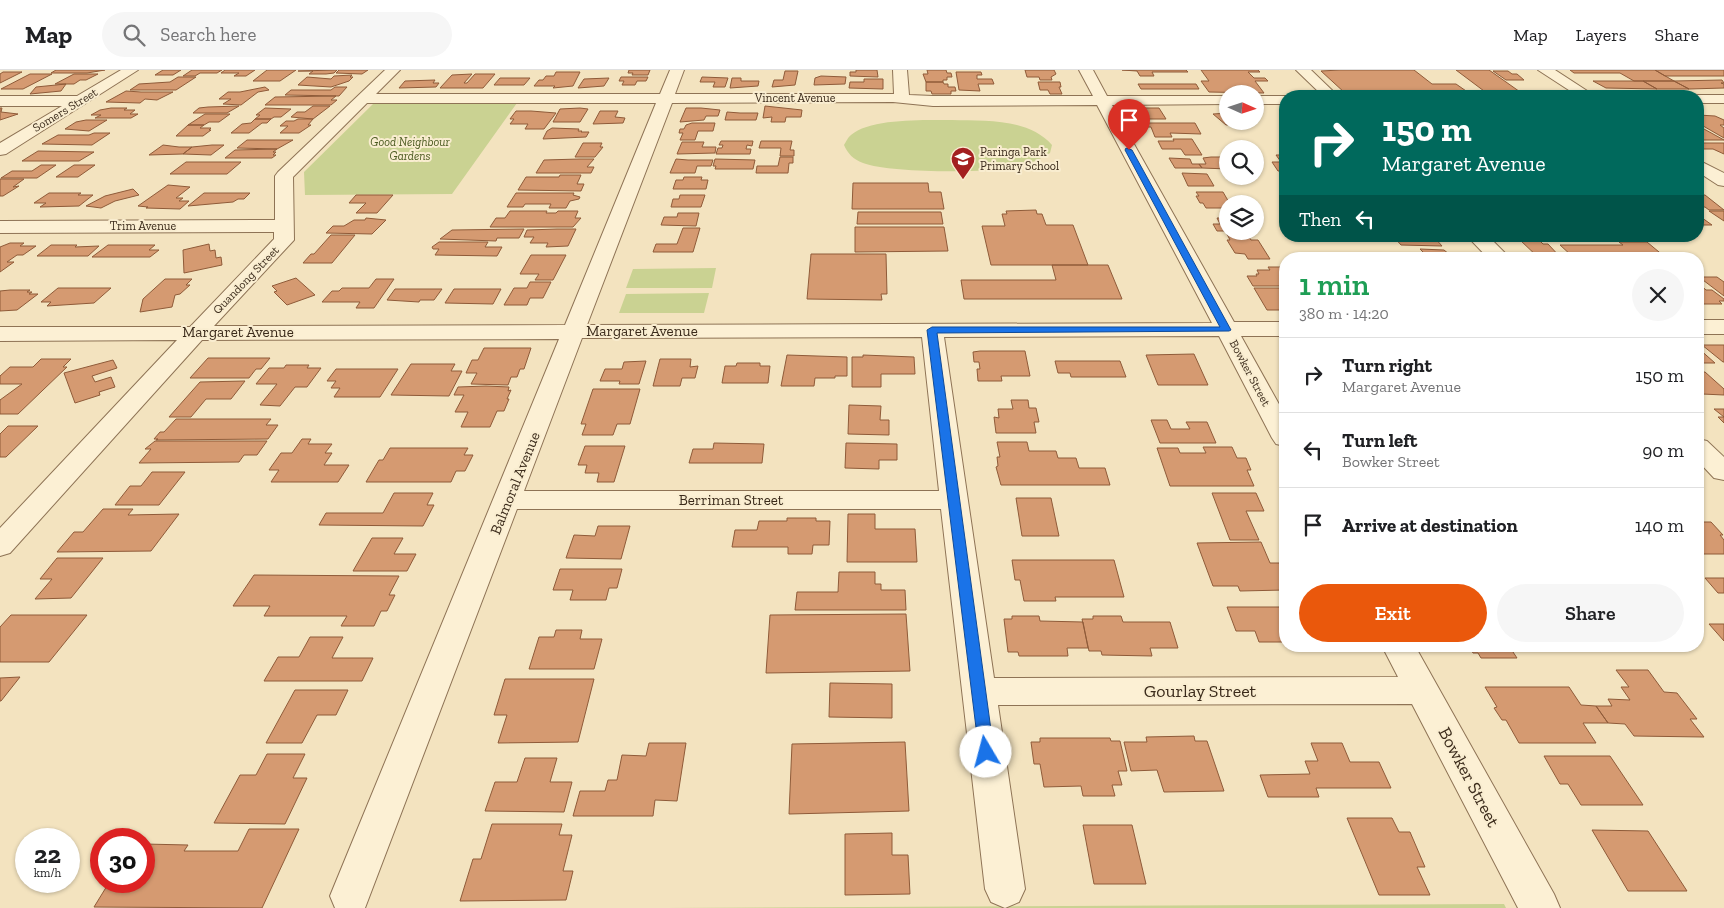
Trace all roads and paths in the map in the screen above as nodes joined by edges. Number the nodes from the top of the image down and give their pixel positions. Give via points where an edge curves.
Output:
1 (131, 70) edge
2 (394, 70) edge
3 (677, 70) edge
4 (900, 70) edge
5 (1086, 70) edge
6 (1303, 70) edge
7 (1545, 70) edge
8 (1325, 90) edge
9 (1578, 90) edge
10 (666, 98) junction
11 (902, 98) junction
12 (363, 99) junction
13 (1704, 99) edge
14 (1724, 99) edge
15 (1102, 100) junction
16 (1219, 100) edge
17 (1264, 100) edge
18 (1279, 100) edge
19 (0, 101) edge
20 (80, 101) junction
21 (0, 150) edge
22 (1704, 169) edge
23 (1724, 181) edge
24 (285, 226) junction
25 (0, 227) edge
26 (1483, 242) edge
27 (1494, 252) edge
28 (1704, 327) edge
29 (1724, 327) edge
30 (1279, 329) edge
31 (932, 330) junction
32 (1226, 330) junction
33 (575, 331) junction
34 (196, 333) junction
35 (0, 334) edge
36 (1279, 427) edge
37 (1704, 453) edge
38 (1724, 472) edge
39 (508, 500) junction
40 (954, 500) junction
41 (0, 546) edge
42 (1401, 652) edge
43 (1422, 690) junction
44 (979, 692) junction
45 (1004, 889) dead end
46 (350, 896) dead end
47 (1540, 908) edge

1 - 20 street, Somers Street
2 - 12 street, Quandong Street
3 - 10 street, Balmoral Avenue
4 - 11 street
5 - 15 street, Bowker Street
6 - 8 street
7 - 9 street
10 - 11 street, Vincent Avenue
10 - 12 street, Vincent Avenue
10 - 33 street, Balmoral Avenue
11 - 15 street, Vincent Avenue via 933,101
12 - 24 street, Quandong Street via 284,176
13 - 14 street
15 - 16 street, Vincent Avenue
15 - 32 street, Bowker Street
17 - 18 street
19 - 20 street
20 - 21 street, Somers Street
22 - 23 street
24 - 25 street, Trim Avenue
24 - 34 street, Quandong Street via 284,240
26 - 27 street
28 - 29 street
30 - 32 street, Margaret Avenue
31 - 32 street, Margaret Avenue
31 - 33 street, Margaret Avenue
31 - 40 street
32 - 36 street, Bowker Street
33 - 34 street, Margaret Avenue
33 - 39 street, Balmoral Avenue
34 - 35 street, Margaret Avenue
34 - 41 street, Quandong Street
37 - 38 street
39 - 40 street, Berriman Street
39 - 46 street, Balmoral Avenue
40 - 44 street
42 - 43 street, Bowker Street
43 - 44 street, Gourlay Street
43 - 47 street, Bowker Street
44 - 45 street

